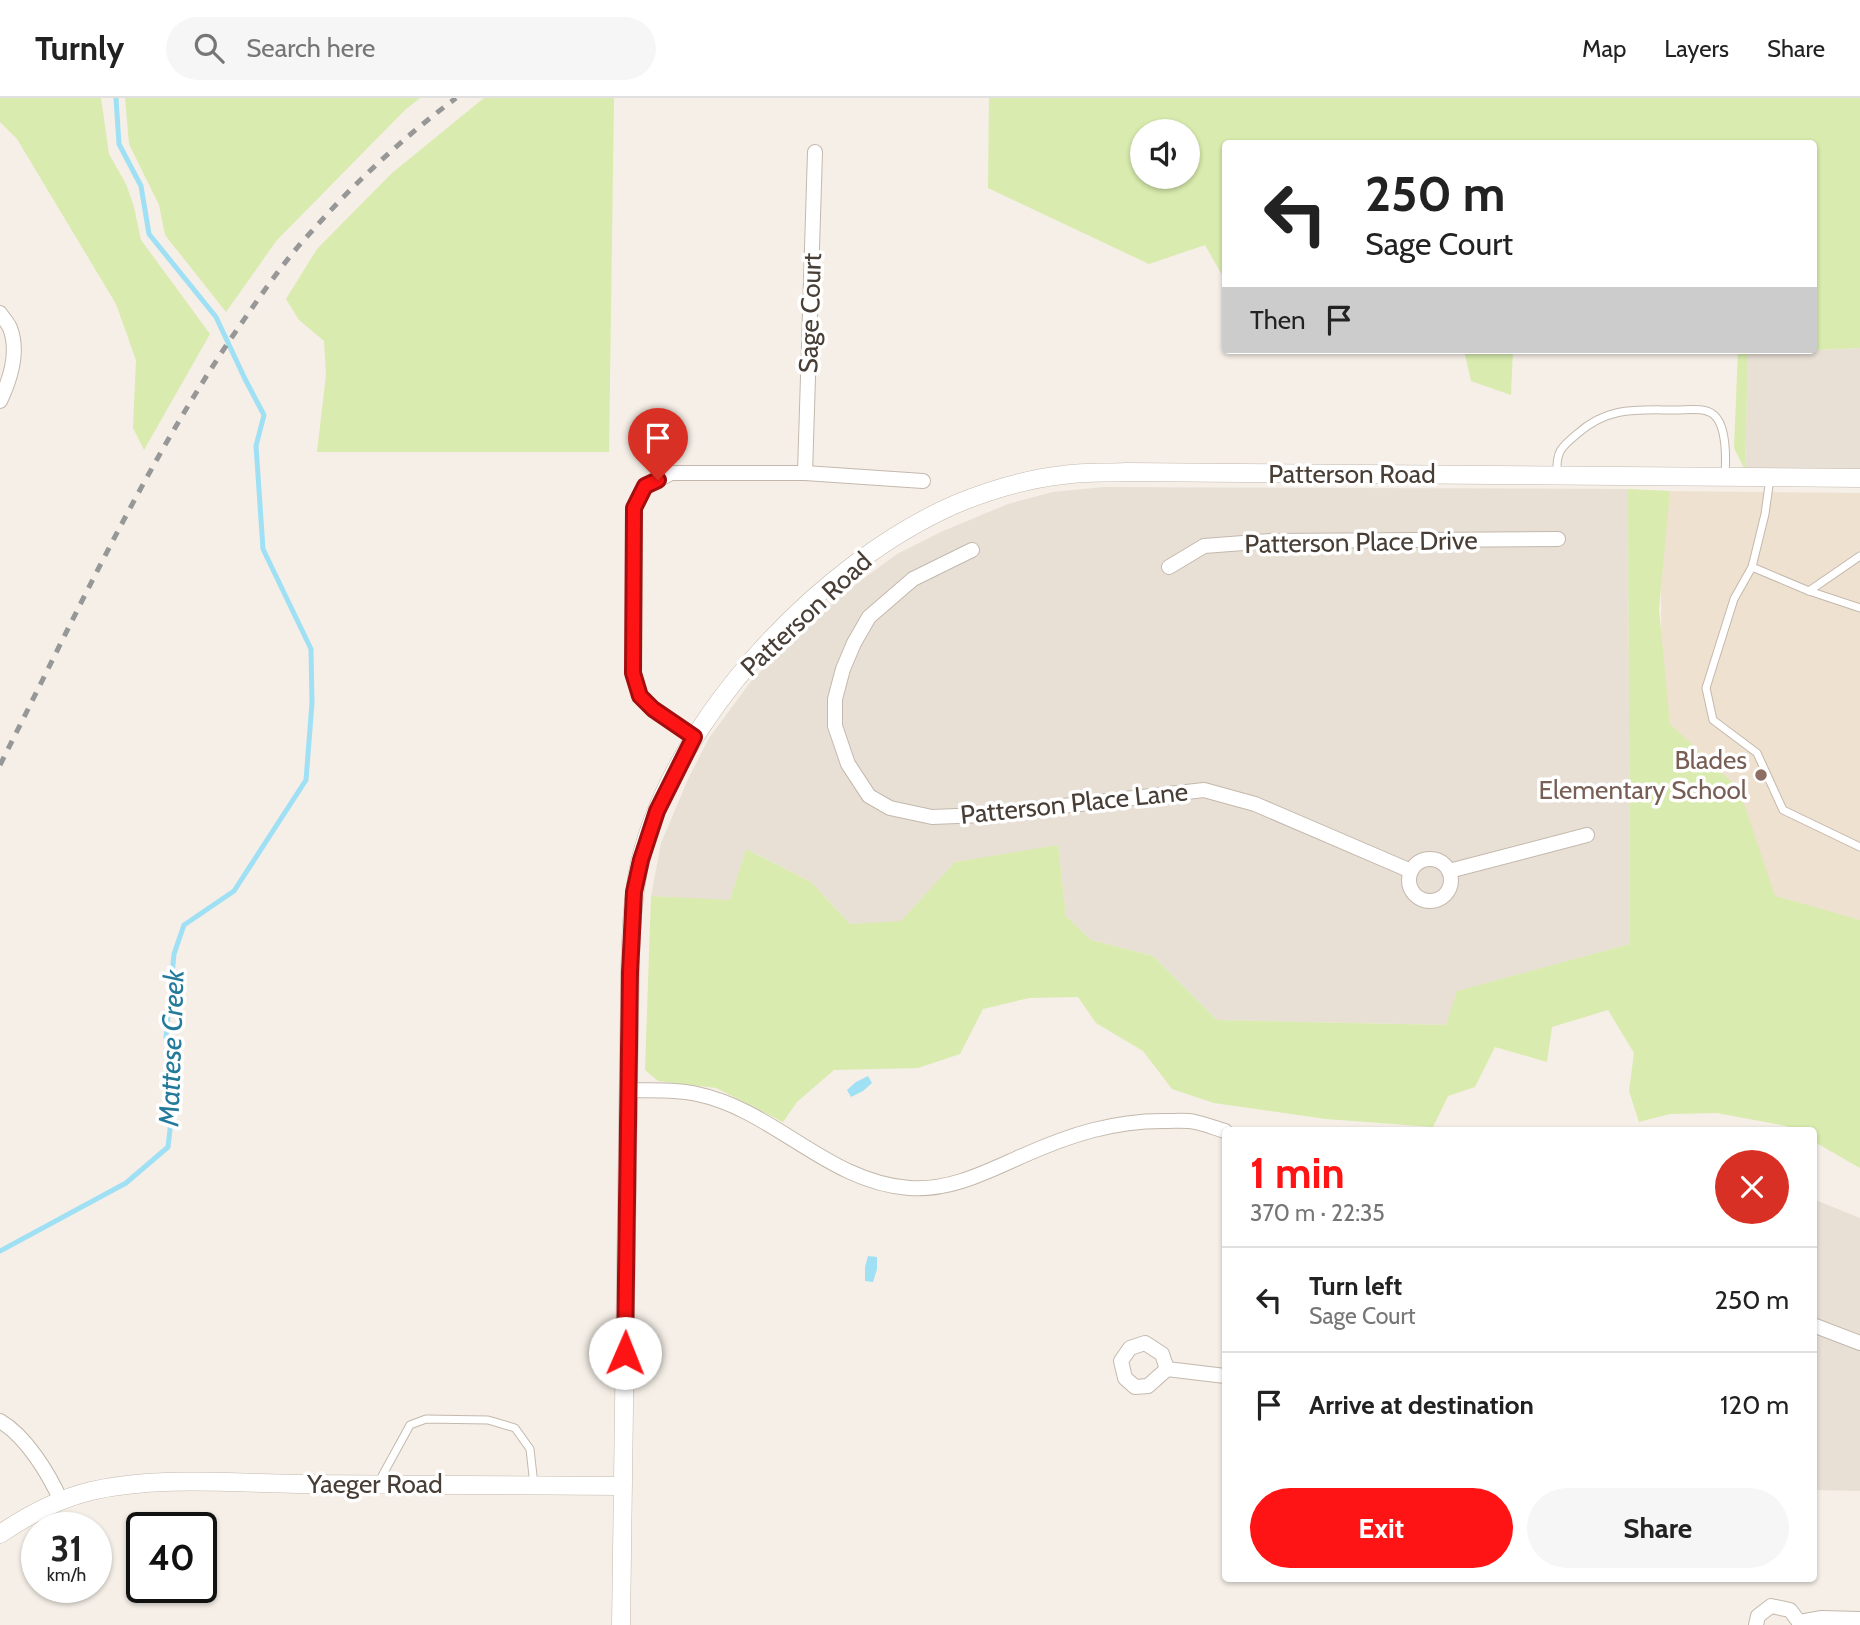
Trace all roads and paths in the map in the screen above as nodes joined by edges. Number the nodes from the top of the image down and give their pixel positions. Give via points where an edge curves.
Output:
1 (815, 152) dead end
2 (0, 313) edge
3 (0, 401) edge
4 (805, 473) junction
5 (1556, 475) junction
6 (1725, 477) junction
7 (1770, 478) junction
8 (1860, 478) edge
9 (923, 481) dead end
10 (1558, 539) dead end
11 (972, 550) dead end
12 (1860, 556) edge
13 (1752, 567) junction
14 (1169, 568) dead end
15 (1809, 591) junction
16 (1860, 608) edge
17 (694, 737) junction
18 (1587, 835) dead end
19 (1860, 847) edge
20 (1411, 871) junction
21 (1449, 871) junction
22 (628, 1090) junction
23 (1222, 1130) edge
24 (1817, 1327) edge
25 (1860, 1343) edge
26 (1167, 1369) dead end
27 (1222, 1376) edge
28 (0, 1421) edge
29 (382, 1485) junction
30 (534, 1485) junction
31 (622, 1486) junction
32 (61, 1501) junction
33 (0, 1534) edge
34 (1860, 1619) edge
35 (1799, 1623) edge
36 (621, 1625) edge
37 (1756, 1625) edge

1 - 4 street, Sage Court
2 - 3 street via 10,328 13,349 11,378
4 - 9 street
4 - 17 street via 671,473 645,486 634,508 633,673 640,696
5 - 6 street, Patterson Road
5 - 6 lane via 1556,456 1592,421 1608,414 1644,410 1697,410 1716,416 1719,423
5 - 17 street, Patterson Road via 1126,472 1030,480 987,493 926,519 853,566 758,655
6 - 7 street, Patterson Road
7 - 8 street, Patterson Road
7 - 13 lane
10 - 14 street, Patterson Place Drive via 1270,541 1204,547
11 - 20 street, Patterson Place Lane via 913,579 869,617 843,669 835,699 835,726 848,764 869,796 890,808 932,817 1204,790 1255,804
12 - 15 lane
13 - 15 lane
13 - 19 lane via 1734,598 1706,688 1713,720 1757,753 1783,810
15 - 16 lane
17 - 22 street, Patterson Road via 657,811 634,892
18 - 21 street
20 - 21 street via 1420,861 1433,859
20 - 21 street via 1412,891 1428,901 1447,892
22 - 23 street via 697,1094 716,1100 846,1172 910,1188 943,1187 969,1179 1090,1129 1146,1121 1193,1121
22 - 31 street, Patterson Road
24 - 25 street
26 - 27 street
28 - 32 street via 34,1455
29 - 30 street, Yaeger Road
29 - 30 lane via 382,1476 410,1425 426,1419 488,1420 515,1428 530,1449
29 - 32 street, Yaeger Road via 153,1483 119,1486
30 - 31 street, Yaeger Road
31 - 36 street
32 - 33 street, Yaeger Road
34 - 35 street
35 - 37 street via 1790,1610 1771,1605 1758,1616

